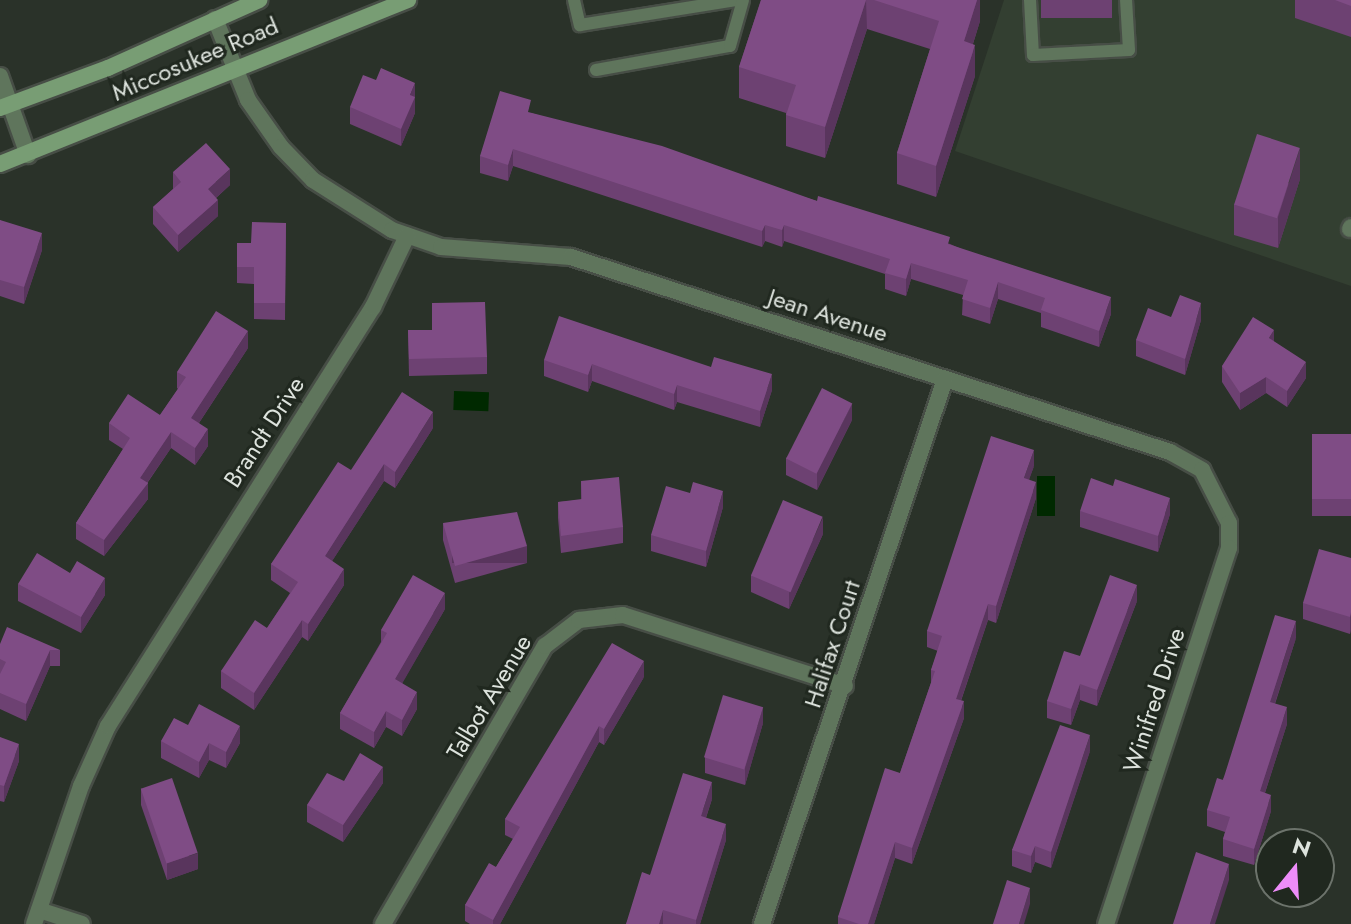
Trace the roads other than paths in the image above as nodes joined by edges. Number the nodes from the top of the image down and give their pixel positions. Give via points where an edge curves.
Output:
1 (259, 0) edge
2 (408, 0) edge
3 (574, 0) edge
4 (736, 0) edge
5 (743, 0) edge
6 (1030, 0) edge
7 (1126, 0) edge
8 (215, 19) junction
9 (235, 69) junction
10 (596, 70) dead end
11 (0, 76) edge
12 (5, 106) edge
13 (28, 155) junction
14 (0, 164) edge
15 (407, 236) junction
16 (945, 379) junction
17 (1216, 490) joint
18 (845, 686) junction
19 (36, 917) edge
20 (82, 924) edge
21 (383, 924) edge
22 (762, 924) edge
23 (1106, 924) edge

1 - 8 street, Miccosukee Road
2 - 9 street, Miccosukee Road
3 - 4 lane via 580,25
5 - 10 lane via 730,46
6 - 7 lane via 1033,55 1129,50
8 - 9 street
8 - 12 street, Miccosukee Road via 108,68
9 - 13 street, Miccosukee Road
9 - 15 street via 256,112 313,180
11 - 12 street
12 - 13 street
13 - 14 street, Miccosukee Road
15 - 16 street, Jean Avenue via 473,252 571,257
15 - 19 street, Brandt Drive via 373,307 108,726 81,786
16 - 17 street, Jean Avenue via 1170,452 1202,470
16 - 18 street, Halifax Court
17 - 23 street, Winifred Drive via 1229,523 1229,548
18 - 21 street, Talbot Avenue via 623,615 579,620 545,646
18 - 22 street, Halifax Court
19 - 20 street

